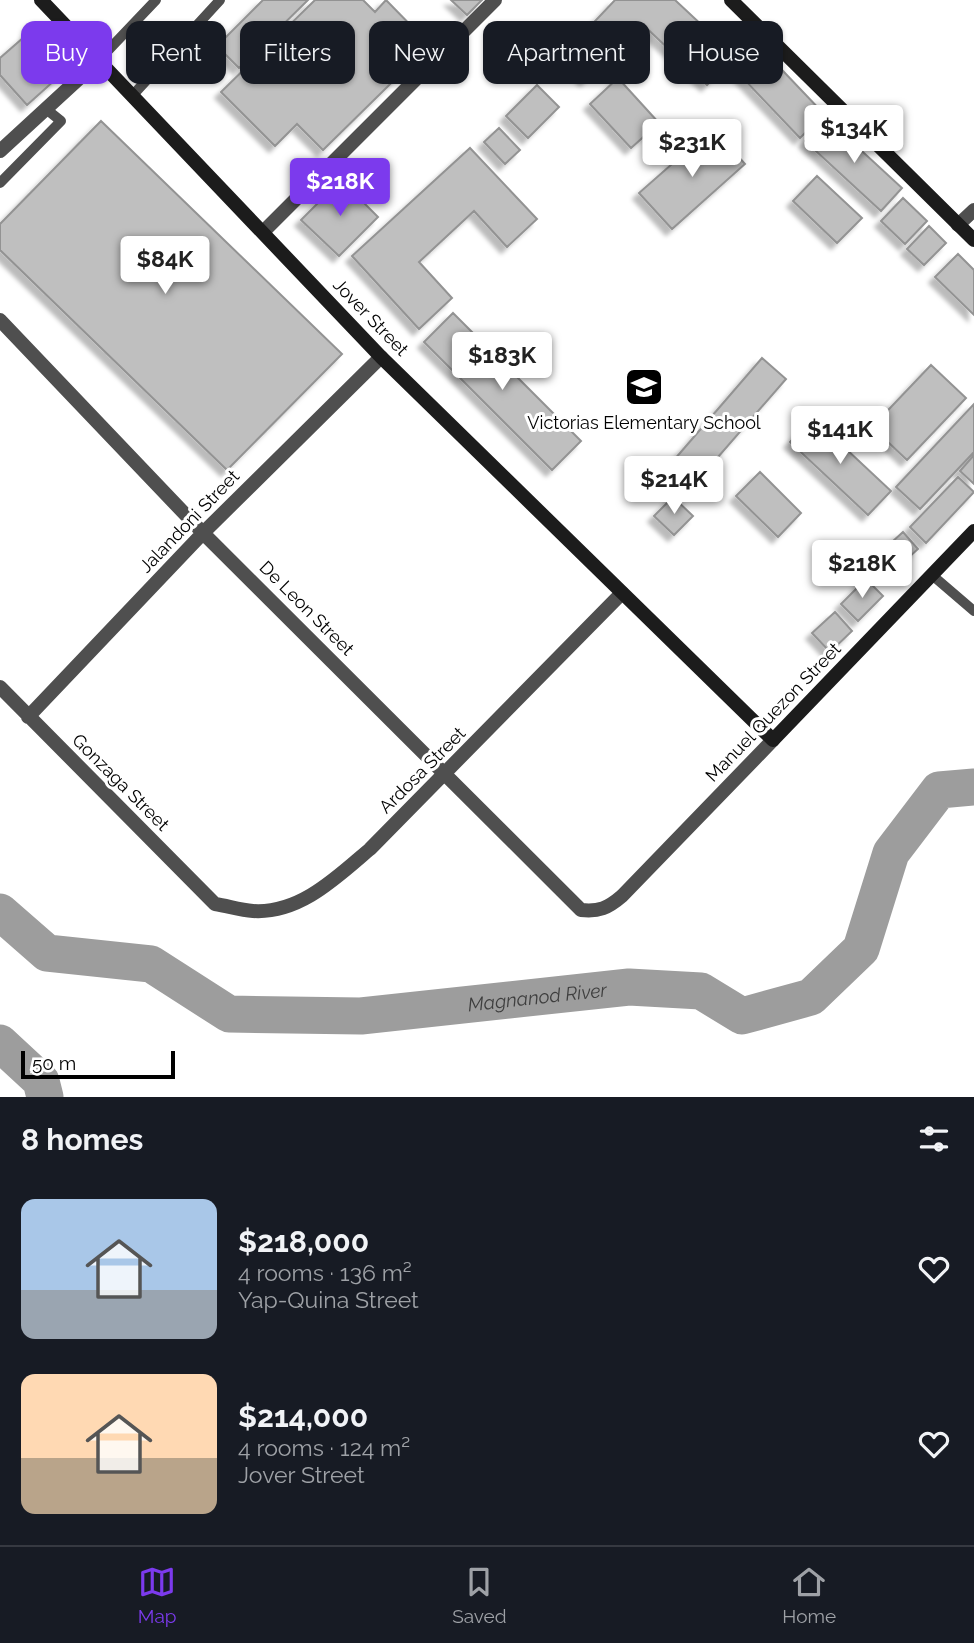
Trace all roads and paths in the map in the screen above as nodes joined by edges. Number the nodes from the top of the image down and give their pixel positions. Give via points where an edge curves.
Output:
1 (41, 0) edge
2 (156, 0) edge
3 (220, 0) edge
4 (495, 0) edge
5 (731, 0) edge
6 (61, 21) edge
7 (112, 46) edge
8 (112, 75) edge
9 (73, 84) edge
10 (132, 96) junction
11 (46, 109) junction
12 (0, 151) edge
13 (0, 183) edge
14 (974, 210) edge
15 (958, 225) junction
16 (263, 232) junction
17 (974, 240) edge
18 (0, 320) edge
19 (382, 356) junction
20 (974, 531) edge
21 (203, 533) junction
22 (932, 575) junction
23 (622, 593) junction
24 (974, 611) edge
25 (0, 687) edge
26 (28, 717) junction
27 (773, 740) junction
28 (446, 773) junction
29 (215, 904) joint
30 (595, 912) joint

1 - 6 street, Jover Street
2 - 7 lane
3 - 10 lane
4 - 16 street
5 - 15 street
8 - 10 street, Jover Street
9 - 11 street
10 - 16 street, Jover Street
11 - 12 street
11 - 13 lane via 61,121
14 - 15 street
15 - 17 street
16 - 19 street, Jover Street
18 - 21 street, De Leon Street
19 - 21 street, Jalandoni Street
19 - 23 street, Jover Street
20 - 22 street, Manuel Quezon Street
21 - 26 street, Jalandoni Street
21 - 28 street, De Leon Street
22 - 24 lane
22 - 27 street, Manuel Quezon Street
23 - 27 street, Jover Street
23 - 28 street, Ardosa Street
25 - 26 street, Gonzaga Street
26 - 29 street, Gonzaga Street
27 - 30 street, Manuel Quezon Street via 622,896
28 - 29 street, Ardosa Street via 327,886 287,906 254,911
28 - 30 street, De Leon Street via 581,910

